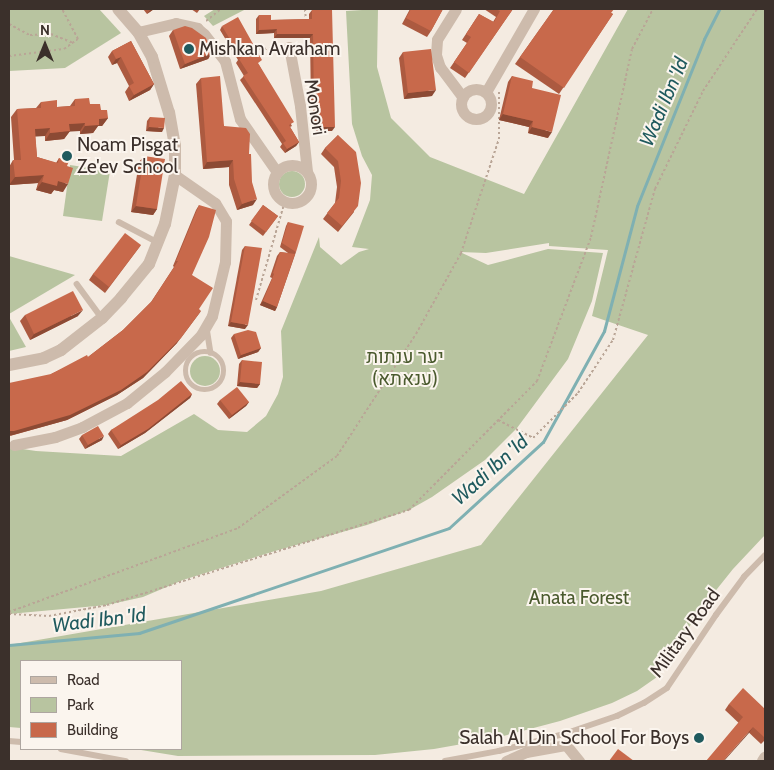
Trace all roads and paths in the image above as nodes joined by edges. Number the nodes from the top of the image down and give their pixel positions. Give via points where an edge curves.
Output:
1 (62, 9) edge
2 (118, 9) edge
3 (221, 9) edge
4 (305, 9) edge
5 (456, 9) edge
6 (534, 9) edge
7 (653, 9) edge
8 (757, 9) edge
9 (9, 24) edge
10 (197, 28) junction
11 (138, 32) junction
12 (72, 43) junction
13 (289, 47) junction
14 (247, 53) edge
15 (9, 56) edge
16 (500, 68) junction
17 (486, 92) junction
18 (463, 97) junction
19 (277, 172) junction
20 (307, 172) junction
21 (176, 175) junction
22 (285, 201) junction
23 (119, 222) dead end
24 (159, 243) junction
25 (77, 284) dead end
26 (256, 300) dead end
27 (102, 318) junction
28 (207, 325) junction
29 (211, 354) junction
30 (9, 365) edge
31 (498, 420) junction
32 (14, 445) dead end
33 (765, 555) edge
34 (9, 613) edge
35 (66, 750) edge
36 (126, 761) edge
37 (445, 761) edge
38 (506, 761) edge
39 (579, 761) edge

1 - 12 path via 78,39
2 - 11 street
3 - 10 path
4 - 13 path via 307,48
5 - 18 street via 437,40 436,55 440,67
6 - 16 street
7 - 31 path via 632,49 591,237 538,381
8 - 31 path via 703,91 655,189 613,340 578,393 533,438
9 - 12 path via 30,35 51,34
10 - 11 street via 176,23
10 - 19 street via 212,42 225,62 240,119
11 - 21 street via 152,57 169,113
12 - 15 path via 64,49
13 - 14 path via 254,48
13 - 20 street, Monori
16 - 17 street
16 - 34 path via 499,139 461,253 416,334 336,456 238,528
17 - 18 street via 472,90
17 - 18 street via 491,106 480,118 463,112
19 - 20 street via 289,165
19 - 22 street via 274,190
20 - 22 street via 311,185 307,196 296,202
21 - 24 street
21 - 28 street via 215,203 226,221 225,262 218,299
22 - 26 path
23 - 24 lane
24 - 27 street via 139,278
25 - 27 lane
27 - 30 street via 61,350 44,358
28 - 29 lane
28 - 32 street via 166,372 126,403 55,438
29 - 29 lane via 193,357 186,370 190,382 200,390 216,387 224,374 221,361
31 - 34 path via 409,510 107,606 49,616
33 - 37 lane, Military Road via 744,577 699,638 667,688 644,703 564,734
35 - 36 lane
38 - 39 street via 526,752 566,745

